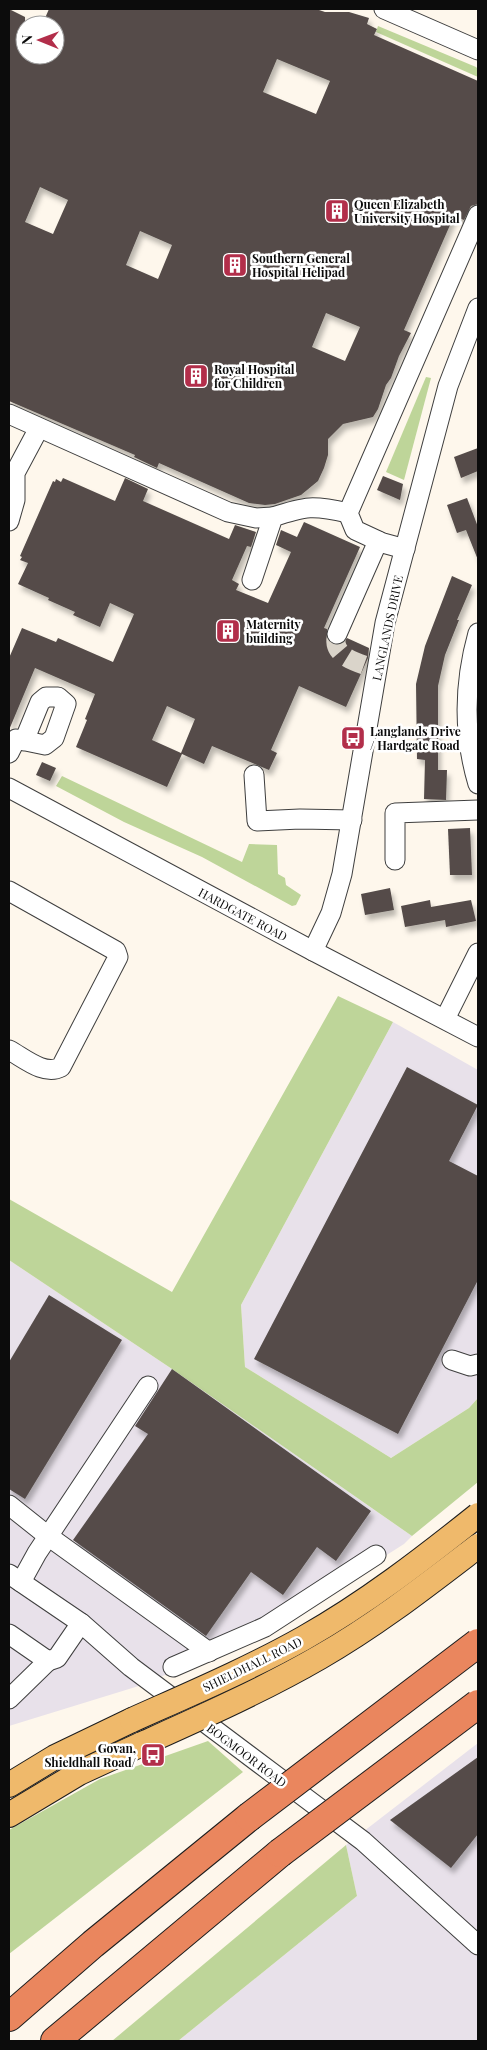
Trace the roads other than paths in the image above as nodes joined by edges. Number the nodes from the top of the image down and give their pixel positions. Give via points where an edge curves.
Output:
1 (392, 10) edge
2 (478, 50) edge
3 (478, 215) edge
4 (474, 235) edge
5 (478, 308) edge
6 (9, 414) edge
7 (40, 428) junction
8 (348, 513) junction
9 (273, 517) junction
10 (9, 521) edge
11 (378, 541) junction
12 (405, 549) junction
13 (252, 580) dead end
14 (337, 634) tunnel mouth
15 (477, 639) edge
16 (24, 741) dead end
17 (474, 741) edge
18 (9, 753) edge
19 (254, 775) dead end
20 (478, 784) edge
21 (9, 788) edge
22 (478, 810) edge
23 (352, 820) junction
24 (395, 860) dead end
25 (9, 891) edge
26 (313, 951) junction
27 (478, 953) edge
28 (445, 1019) junction
29 (478, 1037) edge
30 (9, 1050) edge
31 (452, 1360) dead end
32 (478, 1364) edge
33 (148, 1386) dead end
34 (9, 1505) edge
35 (478, 1515) edge
36 (48, 1536) junction
37 (478, 1546) edge
38 (376, 1555) dead end
39 (15, 1578) edge
40 (82, 1623) junction
41 (9, 1634) edge
42 (478, 1643) edge
43 (210, 1652) junction
44 (48, 1661) junction
45 (174, 1667) dead end
46 (9, 1700) edge
47 (478, 1704) edge
48 (9, 1786) edge
49 (9, 1815) edge
50 (478, 1945) edge
51 (9, 2017) edge
52 (55, 2041) edge

1 - 2 street
3 - 4 street
4 - 8 street
5 - 12 street, LANGLANDS DRIVE via 448,386
6 - 7 street
7 - 9 street via 228,512 256,518
7 - 10 street via 15,474 15,500
8 - 9 street via 323,507 303,507
8 - 11 street via 355,530
9 - 13 street
11 - 12 street
11 - 14 street
12 - 23 street, LANGLANDS DRIVE via 371,668
15 - 17 street via 468,677 467,702
16 - 18 street via 16,739
17 - 20 street
19 - 23 street via 257,822
21 - 26 street, HARDGATE ROAD
22 - 24 street via 395,813
23 - 26 street, LANGLANDS DRIVE via 331,913
25 - 30 street via 116,951 118,957 61,1067 54,1071 44,1070
26 - 28 street, HARDGATE ROAD
27 - 28 street
28 - 29 street, HARDGATE ROAD
31 - 32 street via 470,1366
33 - 36 street
34 - 36 street
35 - 48 main road, SHIELDHALL ROAD, bridge via 411,1567 306,1637 244,1670 56,1757
36 - 39 street
36 - 43 street
37 - 49 main road, SHIELDHALL ROAD, bridge via 394,1610 321,1657 232,1704 79,1773
38 - 43 street via 265,1627
39 - 40 street, BOGMOOR ROAD
40 - 44 street via 57,1658
40 - 50 street, BOGMOOR ROAD via 131,1668 363,1841
41 - 44 street
42 - 51 highway, bridge via 249,1816
43 - 45 street
44 - 46 street
47 - 52 highway, bridge via 280,1853

